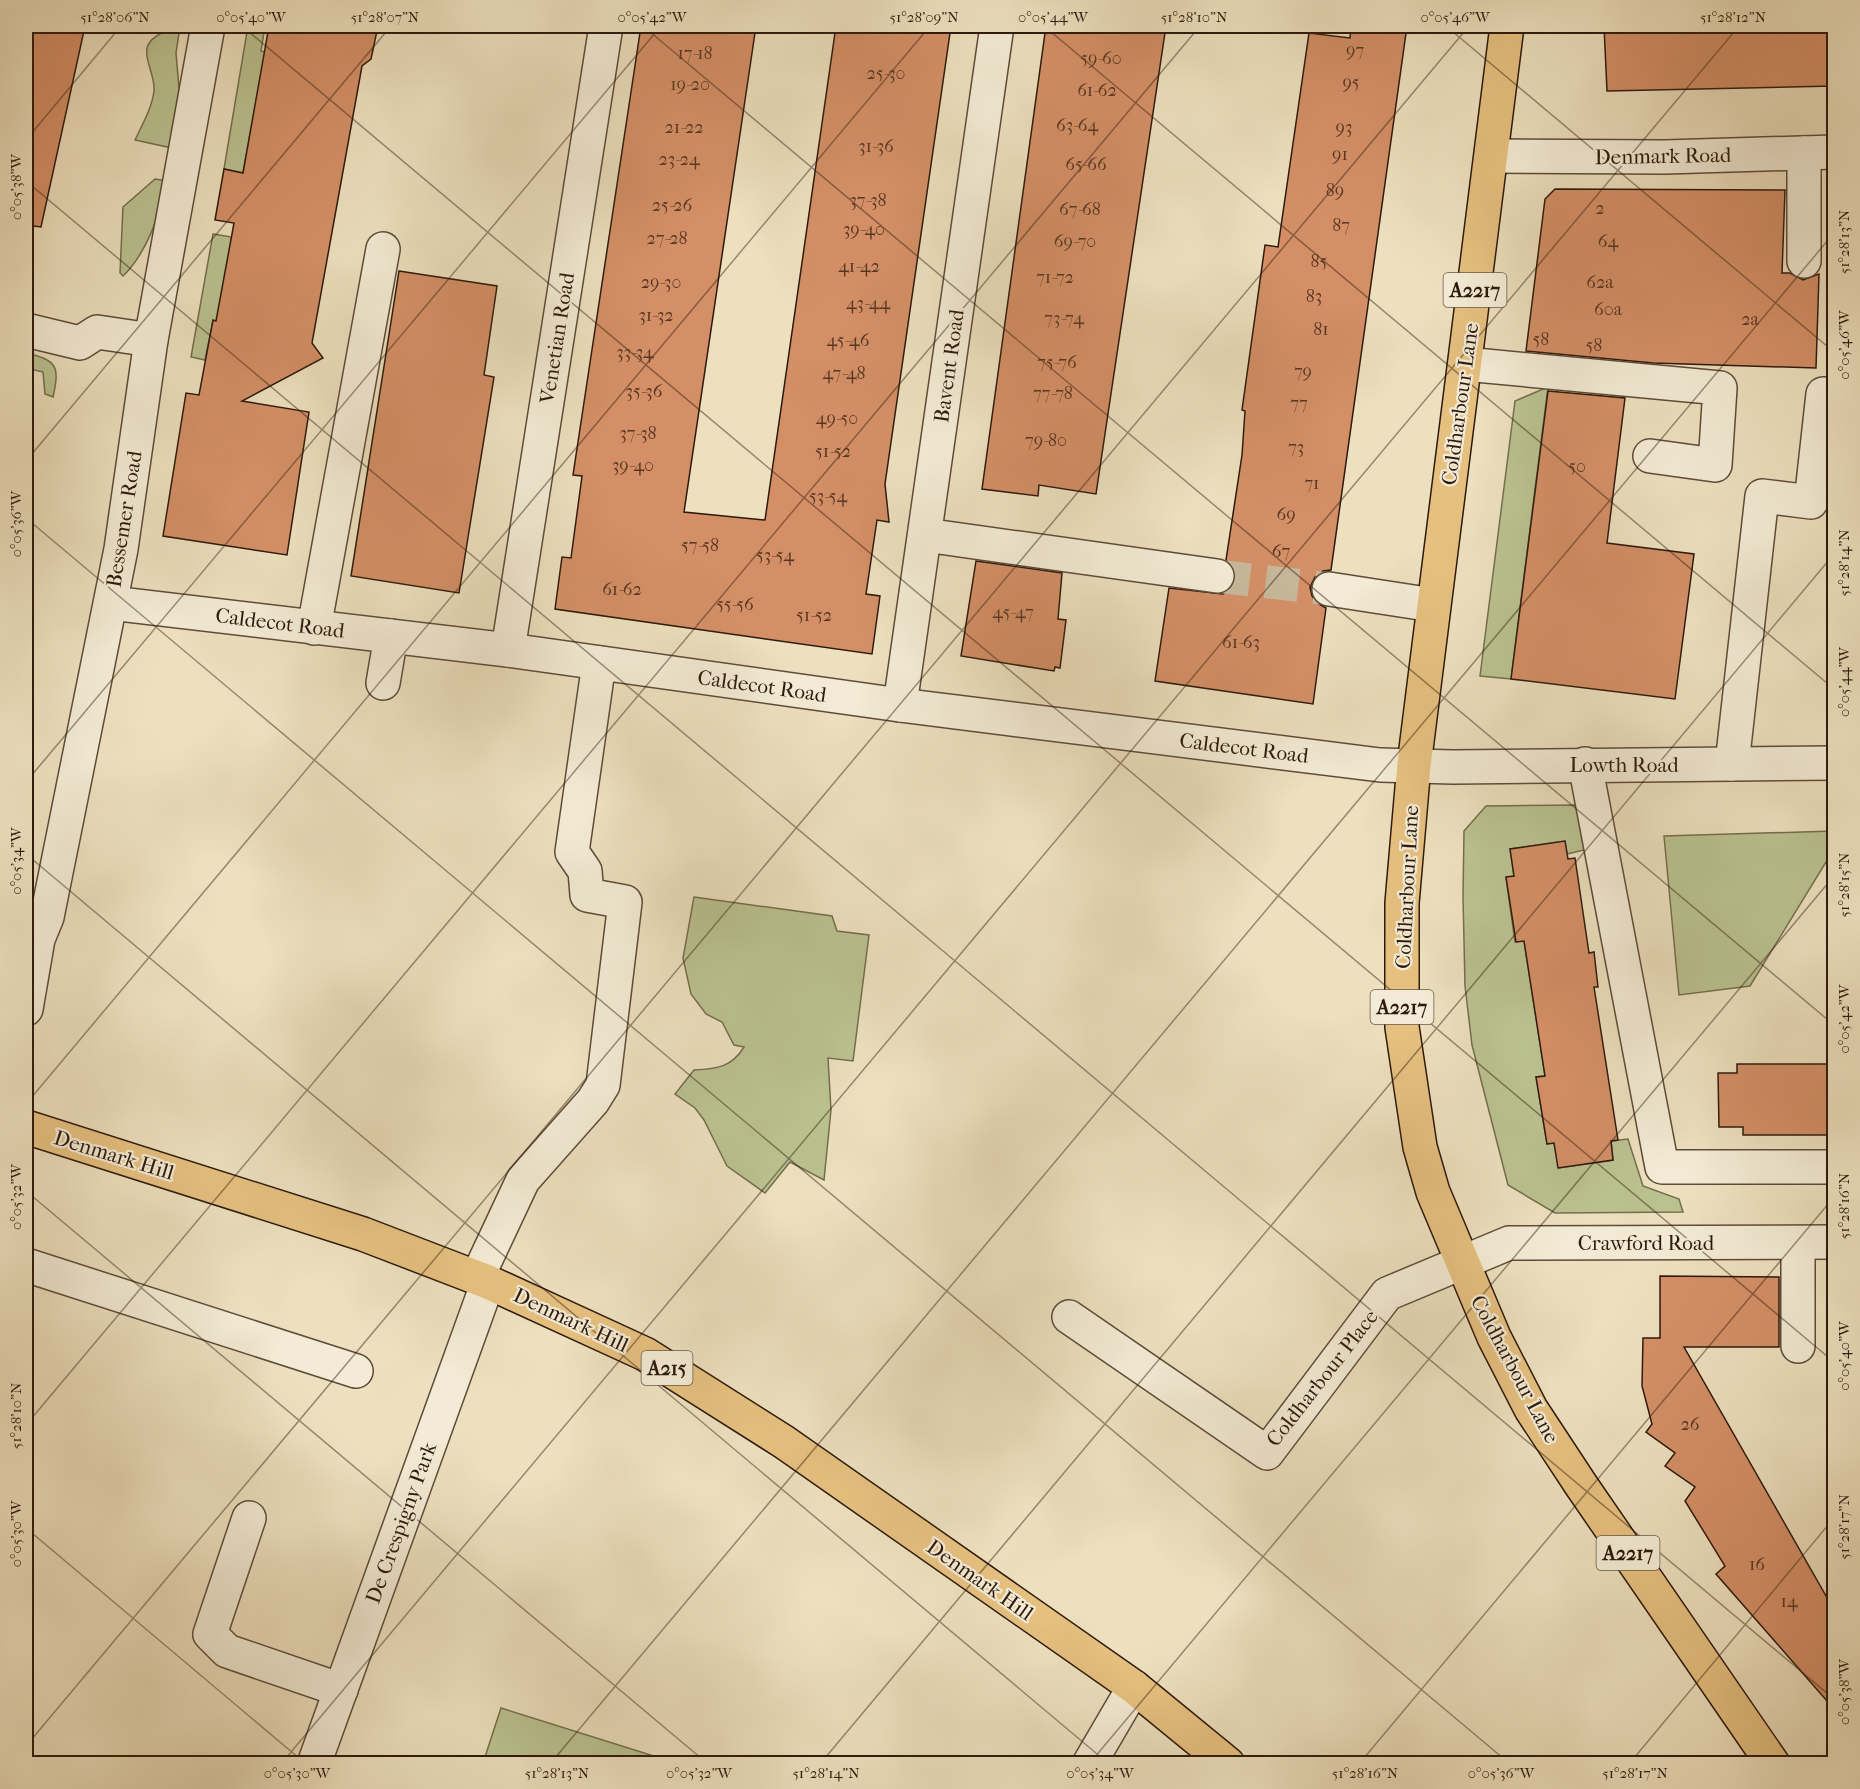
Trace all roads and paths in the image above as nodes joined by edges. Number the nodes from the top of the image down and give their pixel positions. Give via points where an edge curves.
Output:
1 (208, 26) edge
2 (606, 26) edge
3 (997, 26) edge
4 (1507, 26) edge
5 (1819, 152) edge
6 (1492, 156) junction
7 (383, 249) dead end
8 (1804, 261) dead end
9 (26, 330) edge
10 (152, 340) junction
11 (1465, 364) junction
12 (1823, 394) dead end
13 (1650, 456) dead end
14 (925, 535) junction
15 (1217, 576) tunnel mouth
16 (1329, 590) tunnel mouth
17 (111, 603) junction
18 (1433, 605) junction
19 (314, 628) junction
20 (391, 636) junction
21 (508, 650) junction
22 (599, 663) junction
23 (383, 684) dead end
24 (900, 705) junction
25 (1834, 763) edge
26 (1585, 764) junction
27 (1732, 764) junction
28 (1414, 765) junction
29 (26, 1009) edge
30 (26, 1127) edge
31 (1834, 1167) edge
32 (1834, 1242) edge
33 (1798, 1243) junction
34 (1461, 1263) junction
35 (26, 1265) edge
36 (482, 1280) junction
37 (1069, 1317) dead end
38 (1798, 1346) dead end
39 (356, 1371) dead end
40 (249, 1518) dead end
41 (1134, 1687) junction
42 (341, 1690) junction
43 (314, 1764) edge
44 (1089, 1764) edge
45 (1228, 1764) edge
46 (1773, 1764) edge

1 - 10 street, Bessemer Road
2 - 21 street, Venetian Road
3 - 14 street, Bavent Road
4 - 6 main road, Coldharbour Lane / A2217
5 - 6 street, Denmark Road via 1665,157
5 - 8 street
6 - 11 main road, Coldharbour Lane / A2217
7 - 19 street
9 - 10 street via 80,343 97,332
10 - 17 street, Bessemer Road
11 - 13 street via 1720,388 1715,465
11 - 18 main road, Coldharbour Lane / A2217
12 - 27 street via 1811,501 1762,496
14 - 15 street
14 - 24 street, Bavent Road
16 - 18 street
17 - 19 street, Caldecot Road
17 - 29 street, Bessemer Road
18 - 28 main road, Coldharbour Lane / A2217
19 - 20 street, Caldecot Road
20 - 21 street, Caldecot Road
20 - 23 street
21 - 22 street, Caldecot Road
22 - 24 street, Caldecot Road
22 - 36 street, De Crespigny Park via 572,852 585,871 587,895 625,902 603,1085 523,1180
24 - 28 street, Caldecot Road via 1380,765
25 - 27 street, Lowth Road
26 - 27 street, Lowth Road
26 - 28 street, Lowth Road
26 - 31 street via 1662,1167
28 - 34 main road, Coldharbour Lane / A2217 via 1402,903 1402,1027 1420,1147 1432,1192
30 - 36 main road, Denmark Hill / A215 via 363,1234
32 - 33 street, Crawford Road
33 - 34 street, Crawford Road via 1509,1243
33 - 38 street
34 - 37 street, Coldharbour Place via 1387,1294 1268,1453
34 - 46 main road, Coldharbour Lane / A2217 via 1531,1409
35 - 39 street
36 - 41 main road, Denmark Hill / A215 via 645,1353 784,1442
36 - 42 street, De Crespigny Park
40 - 42 street via 210,1634 227,1651
41 - 44 street
41 - 45 main road, Denmark Hill / A215
42 - 43 street, De Crespigny Park

